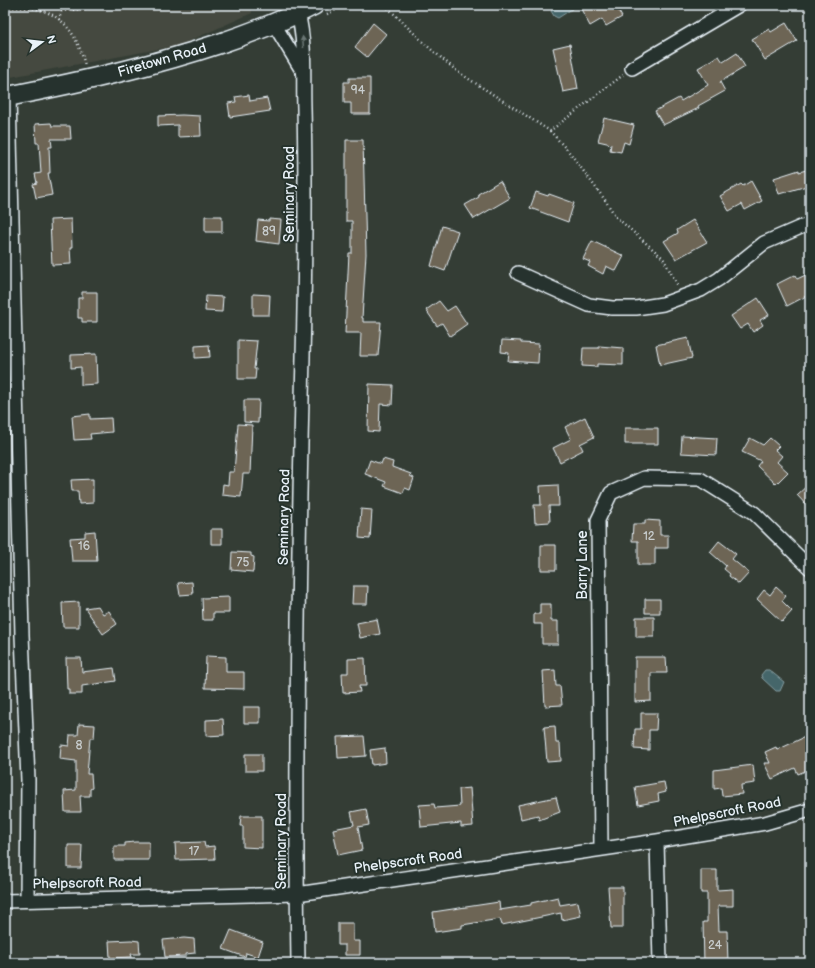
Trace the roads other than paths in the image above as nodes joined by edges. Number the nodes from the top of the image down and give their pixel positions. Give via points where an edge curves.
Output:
1 (740, 5) edge
2 (306, 9) edge
3 (274, 24) junction
4 (632, 68) road end
5 (303, 72) junction
6 (7, 96) edge
7 (810, 225) edge
8 (518, 273) dead end
9 (810, 568) edge
10 (810, 810) edge
11 (657, 841) junction
12 (601, 849) junction
13 (297, 894) junction
14 (27, 900) junction
15 (5, 901) edge
16 (298, 963) edge
17 (660, 963) edge

1 - 4 street
2 - 3 street, Firetown Road
5 -> 2 street, Seminary Road via 302,30
3 - 5 street, Seminary Road
3 - 6 street, Firetown Road via 175,58 80,82
5 - 13 street, Seminary Road via 305,284 297,727
6 - 14 street via 28,780
7 - 8 street via 764,243 701,290 663,304 636,308 589,305
9 - 12 street, Barry Lane via 754,513 700,479 644,478 611,494 598,520
10 - 11 street, Phelpscroft Road via 765,823
11 - 12 street, Phelpscroft Road
11 - 17 street
12 - 13 street, Phelpscroft Road
13 - 14 street, Phelpscroft Road
13 - 16 street, Seminary Road
14 - 15 street, Phelpscroft Road

